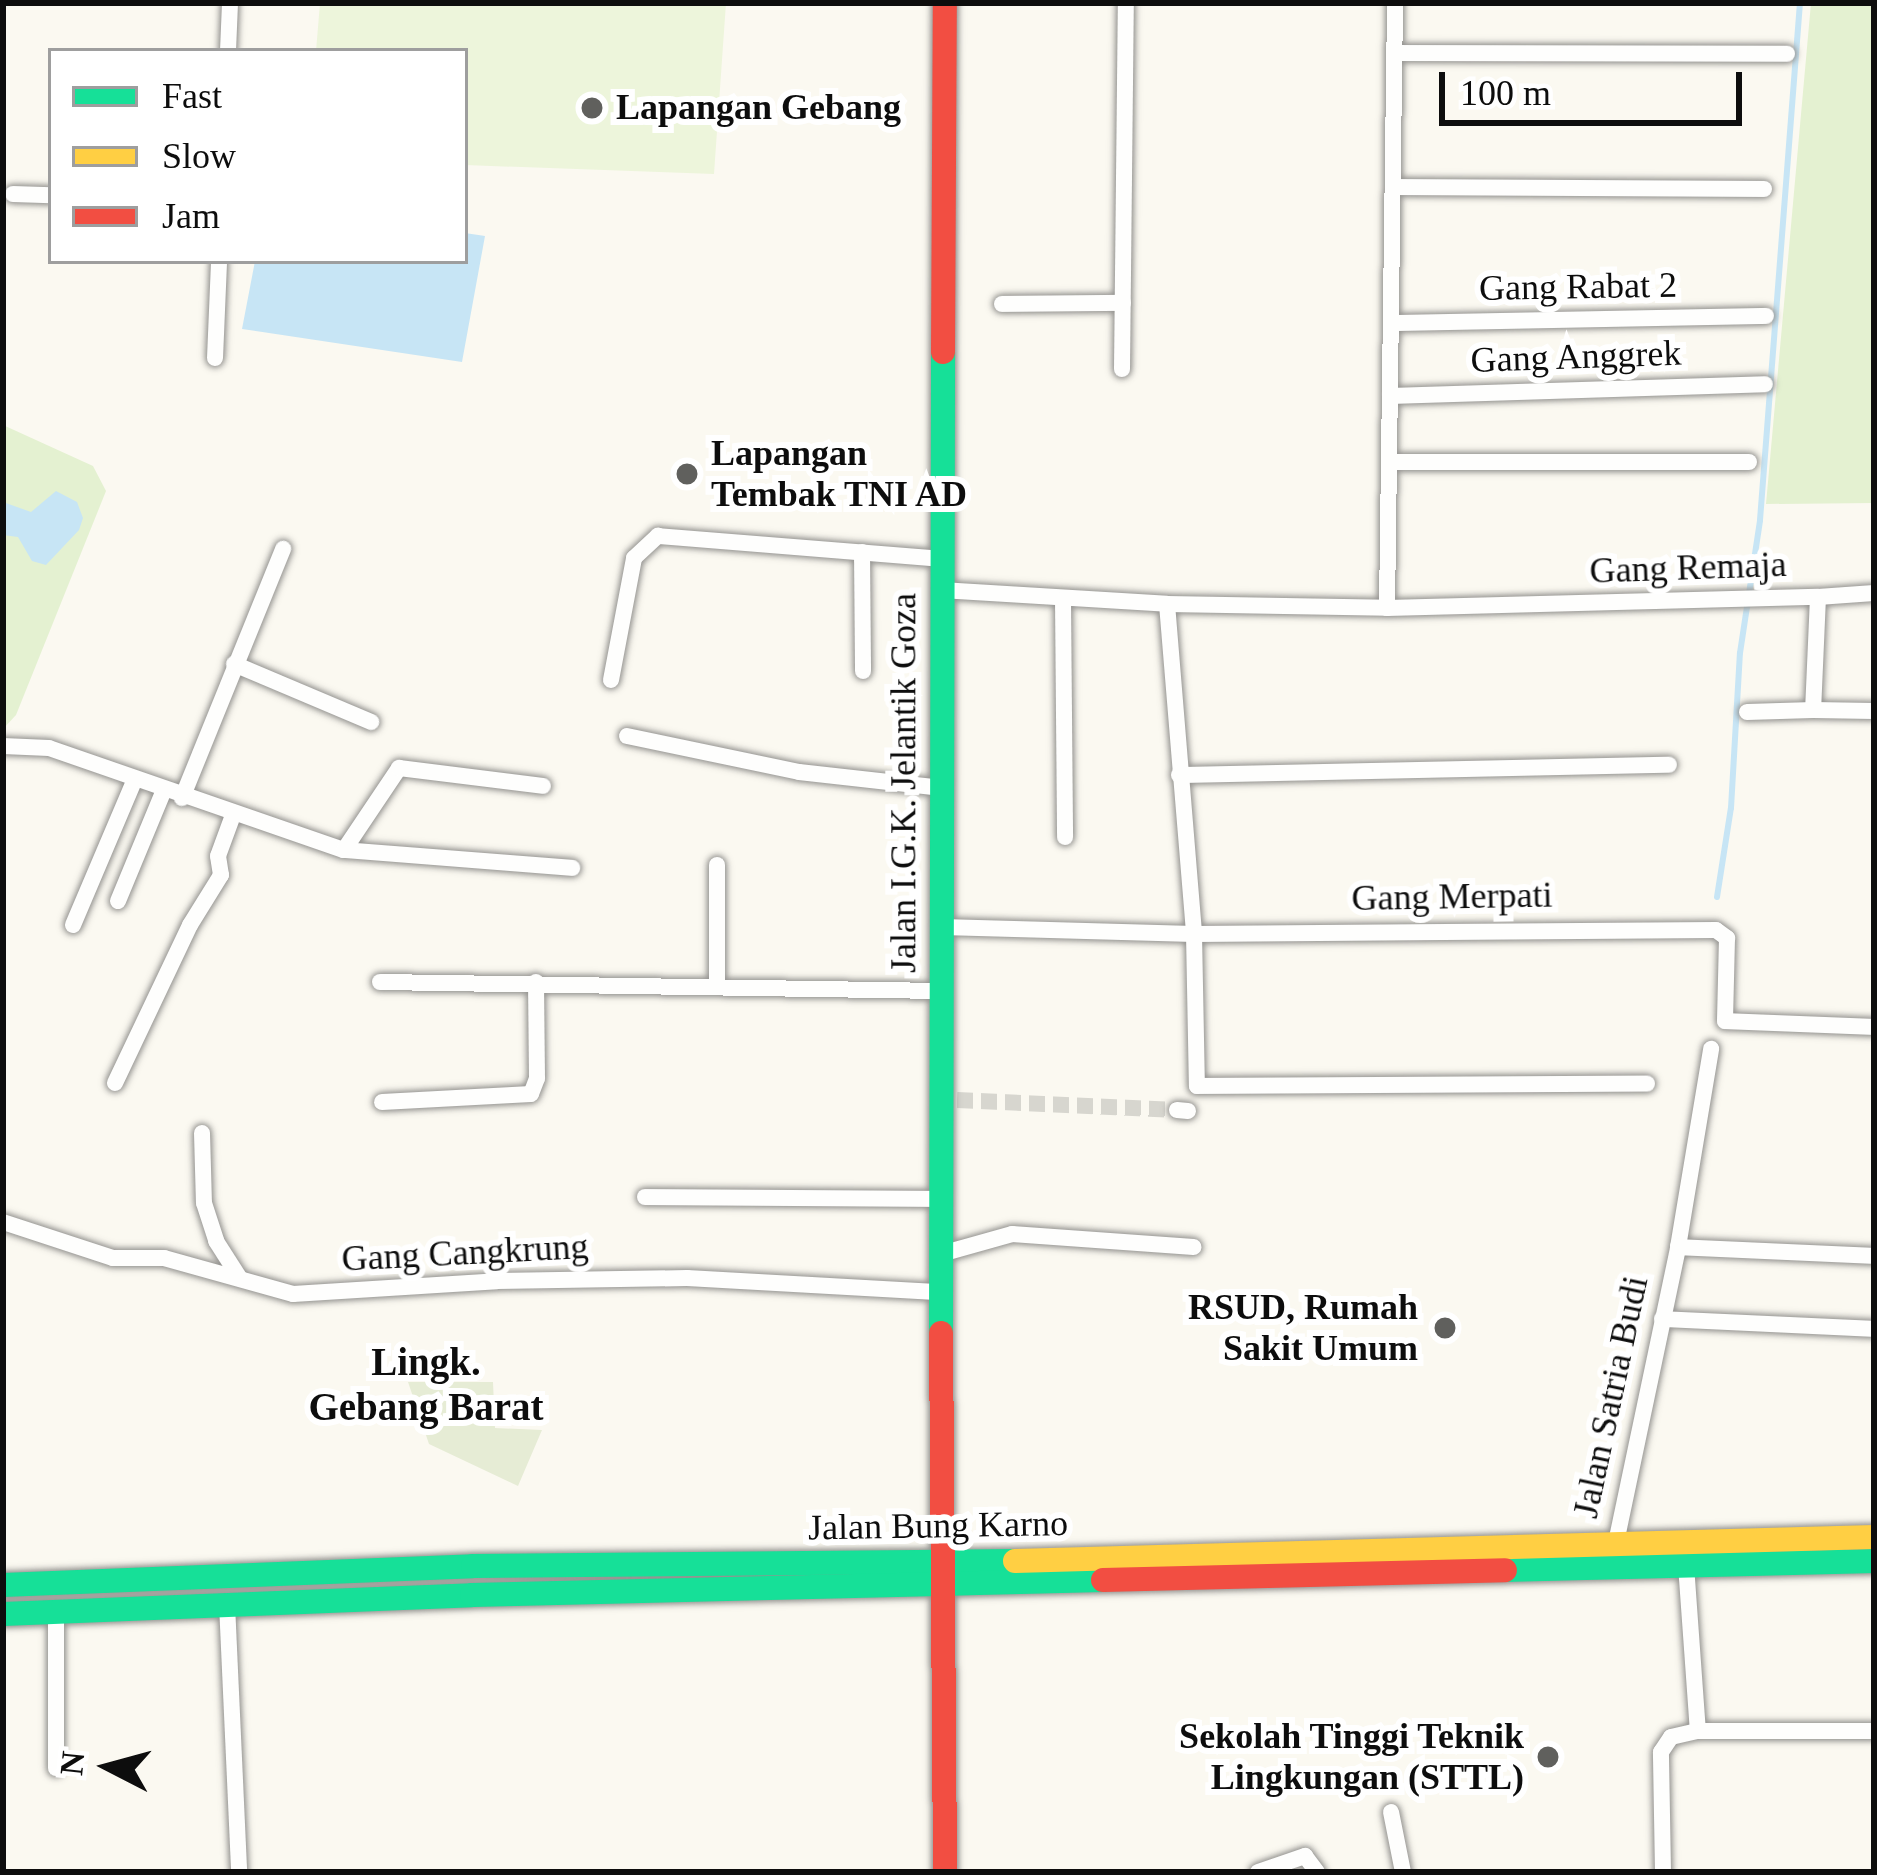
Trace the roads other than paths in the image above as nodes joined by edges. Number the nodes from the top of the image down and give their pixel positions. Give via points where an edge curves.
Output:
1 (230, 3) edge
2 (945, 3) edge
3 (1126, 3) edge
4 (1395, 3) edge
5 (228, 48) edge
6 (1396, 53) junction
7 (1787, 54) dead end
8 (1396, 187) junction
9 (1763, 188) dead end
10 (13, 194) dead end
11 (48, 195) edge
12 (219, 264) edge
13 (1123, 303) junction
14 (1002, 304) dead end
15 (1766, 316) dead end
16 (1392, 323) junction
17 (215, 358) dead end
18 (1122, 369) dead end
19 (1765, 384) dead end
20 (1390, 396) junction
21 (1392, 462) junction
22 (1749, 462) dead end
23 (283, 549) dead end
24 (862, 552) junction
25 (941, 559) junction
26 (941, 590) junction
27 (1874, 593) edge
28 (1818, 597) junction
29 (1063, 599) junction
30 (1167, 604) junction
31 (1387, 608) junction
32 (234, 664) junction
33 (863, 671) dead end
34 (611, 680) dead end
35 (1813, 710) junction
36 (1874, 710) edge
37 (1747, 712) dead end
38 (370, 722) dead end
39 (627, 736) dead end
40 (3, 746) edge
41 (1669, 765) dead end
42 (1179, 775) junction
43 (135, 779) junction
44 (543, 786) dead end
45 (942, 788) junction
46 (164, 790) junction
47 (182, 798) junction
48 (233, 815) junction
49 (1065, 837) dead end
50 (331, 846) junction
51 (717, 865) dead end
52 (572, 868) dead end
53 (118, 902) dead end
54 (73, 926) dead end
55 (942, 928) junction
56 (1194, 934) junction
57 (380, 982) dead end
58 (536, 982) junction
59 (717, 987) junction
60 (939, 991) junction
61 (1874, 1027) edge
62 (1711, 1049) dead end
63 (115, 1084) dead end
64 (1647, 1084) dead end
65 (382, 1102) dead end
66 (202, 1133) dead end
67 (645, 1197) dead end
68 (941, 1199) junction
69 (3, 1222) edge
70 (1194, 1247) dead end
71 (1678, 1247) junction
72 (941, 1254) junction
73 (1874, 1256) edge
74 (239, 1277) junction
75 (941, 1292) junction
76 (1663, 1319) junction
77 (1874, 1329) edge
78 (1874, 1537) edge
79 (1614, 1554) junction
80 (1874, 1562) edge
81 (1686, 1564) junction
82 (438, 1568) junction
83 (942, 1574) junction
84 (3, 1585) edge
85 (439, 1597) junction
86 (227, 1604) junction
87 (56, 1611) junction
88 (3, 1613) edge
89 (1698, 1731) junction
90 (1874, 1731) edge
91 (56, 1768) dead end
92 (1391, 1812) dead end
93 (238, 1872) edge
94 (945, 1872) edge
95 (1258, 1872) edge
96 (1317, 1872) edge
97 (1403, 1872) edge
98 (1663, 1872) edge

1 - 5 street
2 - 25 main road, Jalan I.G.K. Jelantik Goza
3 - 13 street
4 - 6 street
6 - 7 street
6 - 8 street
8 - 9 street
8 - 16 street
10 - 11 street
12 - 17 street
13 - 14 street
13 - 18 street
15 - 16 street, Gang Rabat 2
16 - 20 street
19 - 20 street, Gang Anggrek
20 - 21 street
21 - 22 street
21 - 31 street
23 - 32 street
24 - 25 street
24 - 33 street
24 - 34 street via 658,536 634,558
25 - 26 main road, Jalan I.G.K. Jelantik Goza
26 - 29 street, Gang Remaja
26 - 45 main road, Jalan I.G.K. Jelantik Goza
27 - 28 street
28 - 31 street, Gang Remaja
28 - 35 street, Gang Remaja
29 - 30 street, Gang Remaja
29 - 49 street
30 - 31 street, Gang Remaja
30 - 42 street
32 - 38 street
32 - 47 street
35 - 36 street
35 - 37 street
39 - 45 street via 799,772
40 - 43 street via 49,748
41 - 42 street
42 - 56 street
43 - 46 street
43 - 54 street
44 - 50 street via 399,768
45 - 55 main road, Jalan I.G.K. Jelantik Goza
46 - 47 street
46 - 53 street
47 - 48 street
48 - 50 street
48 - 63 street via 218,856 221,875
50 - 52 street
51 - 59 street
55 - 56 street, Gang Merpati
55 - 60 main road, Jalan I.G.K. Jelantik Goza
56 - 61 street, Gang Merpati via 1716,929 1727,938 1726,1021
56 - 64 street via 1197,1087
57 - 58 street
58 - 59 street
58 - 65 street via 531,1094
59 - 60 street
60 - 68 main road, Jalan I.G.K. Jelantik Goza via 950,1100
62 - 71 street
66 - 74 street via 204,1203
67 - 68 street
68 - 72 main road, Jalan I.G.K. Jelantik Goza
69 - 74 street, Gang Cangkrung via 113,1258 145,1254
70 - 72 street via 1012,1234
71 - 73 street, Jalan Satria Budi
71 - 76 street, Jalan Satria Budi
72 - 75 main road, Jalan I.G.K. Jelantik Goza
74 - 75 street, Gang Cangkrung via 293,1294 687,1278
75 - 83 main road, Jalan I.G.K. Jelantik Goza
76 - 77 street
76 - 79 street, Jalan Satria Budi
78 - 79 main road, Jalan Bung Karno
79 - 81 main road
79 - 83 main road, Jalan Bung Karno
80 - 81 main road
81 - 89 street
82 - 83 main road, Jalan Bung Karno
82 - 84 main road, Jalan Bung Karno
82 - 85 main road
83 - 85 main road
83 - 94 main road, Jalan I.G.K. Jelantik Goza
85 - 86 main road
86 - 87 main road
86 - 93 street
87 - 88 main road
87 - 91 street
89 - 90 street
89 - 98 street via 1671,1737 1661,1752
92 - 97 street
95 - 96 street via 1305,1856

